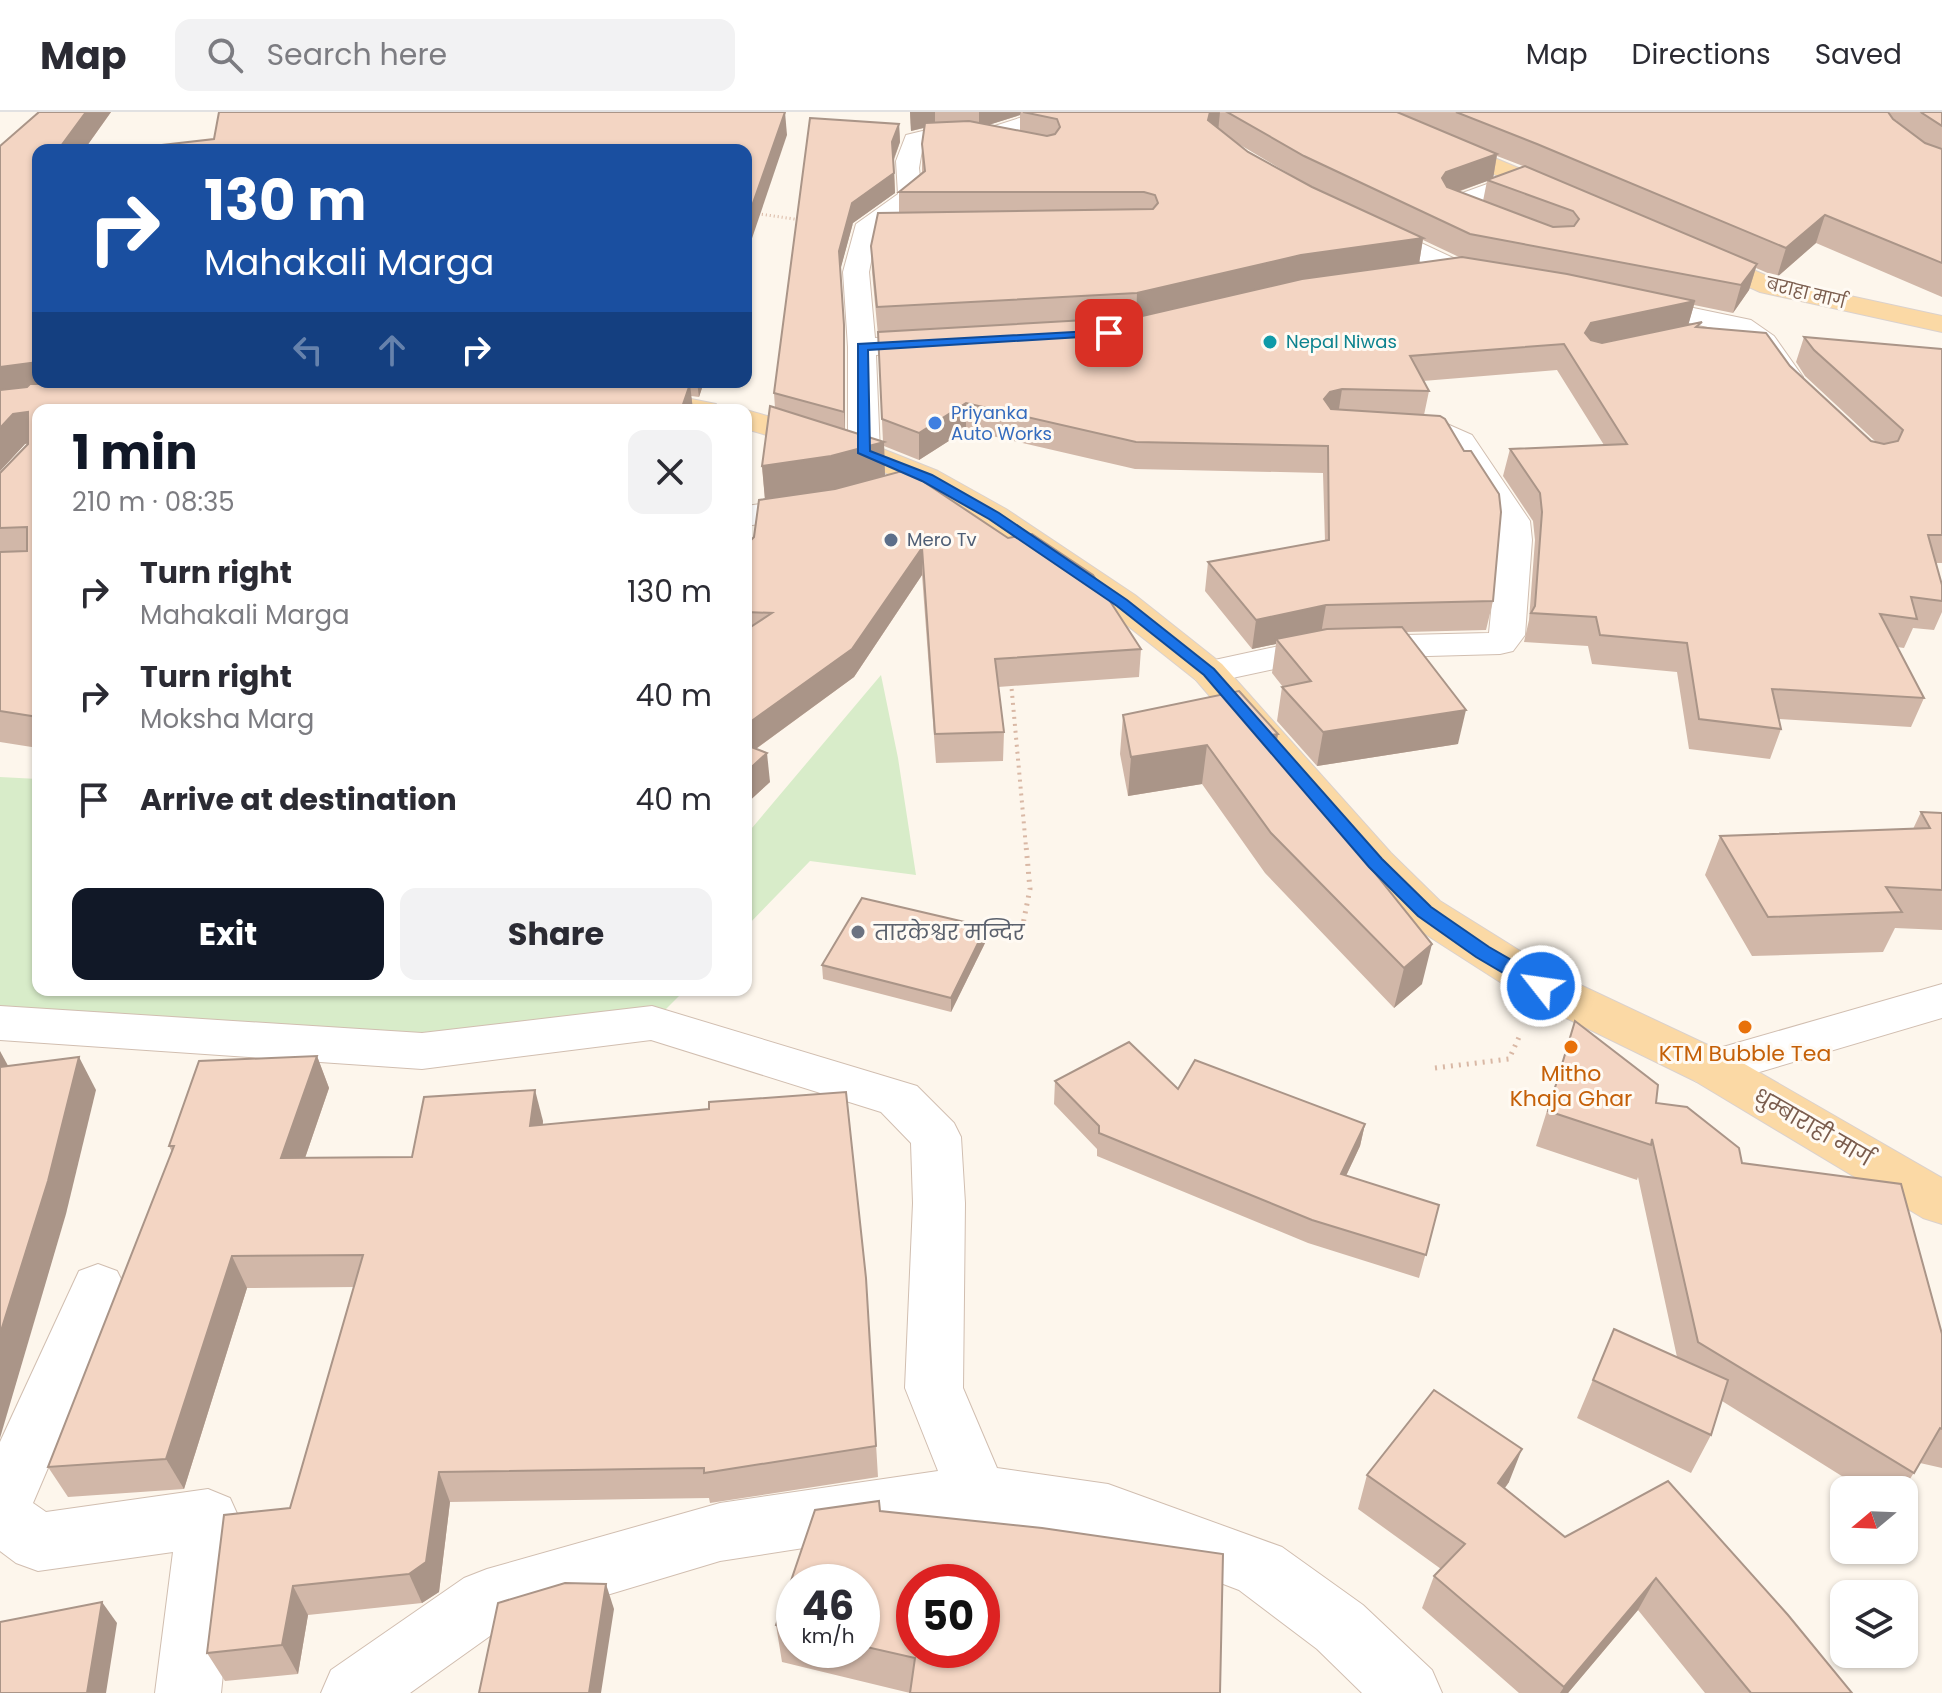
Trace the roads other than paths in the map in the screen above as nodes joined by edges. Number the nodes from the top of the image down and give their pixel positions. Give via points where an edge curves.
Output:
1 (1060, 112) edge
2 (1366, 112) edge
3 (981, 138) junction
4 (1023, 147) edge
5 (1523, 178) junction
6 (1581, 203) edge
7 (1344, 213) edge
8 (911, 228) edge
9 (865, 229) junction
10 (1513, 230) edge
11 (1682, 248) edge
12 (1457, 270) junction
13 (1487, 275) edge
14 (1416, 276) edge
15 (1769, 286) junction
16 (1607, 297) edge
17 (1942, 324) edge
18 (1741, 326) junction
19 (1681, 340) edge
20 (967, 341) edge
21 (862, 347) junction
22 (588, 388) edge
23 (1804, 395) edge
24 (676, 404) edge
25 (752, 421) edge
26 (1366, 428) edge
27 (864, 453) junction
28 (927, 478) junction
29 (752, 515) edge
30 (1209, 672) junction
31 (1942, 1001) edge
32 (0, 1023) edge
33 (1712, 1068) junction
34 (1942, 1203) edge
35 (98, 1287) dead end
36 (977, 1493) junction
37 (0, 1512) edge
38 (188, 1693) edge
39 (354, 1693) edge
40 (1409, 1693) edge

1 - 3 street
2 - 5 main road
3 - 4 street
3 - 9 street via 935,135 914,140 909,150 910,196
5 - 6 main road
5 - 10 street via 1452,205
7 - 12 street
8 - 9 street
9 - 21 street via 856,272
11 - 15 main road, बराहा मार्ग
12 - 13 street
12 - 14 street
15 - 17 main road, बराहा मार्ग
15 - 18 street
16 - 18 street
18 - 19 street
18 - 23 street via 1764,342
20 - 21 street
21 - 27 street
22 - 24 main road
25 - 27 main road, धुम्बाराही मार्ग
26 - 30 street via 1436,431 1461,442 1513,521 1507,635 1500,643 1484,645 1321,648
27 - 28 main road, धुम्बाराही मार्ग
28 - 29 street via 867,495
28 - 30 main road, धुम्बाराही मार्ग via 1111,595
30 - 33 main road, धुम्बाराही मार्ग via 1424,912 1541,986
31 - 33 street
32 - 36 street via 422,1051 652,1023 899,1099 936,1137 934,1388
33 - 34 main road, धुम्बाराही मार्ग
35 - 37 street
36 - 39 street via 720,1532 487,1600
36 - 40 street via 1108,1512 1260,1568 1340,1627
37 - 38 street via 38,1542 208,1518

